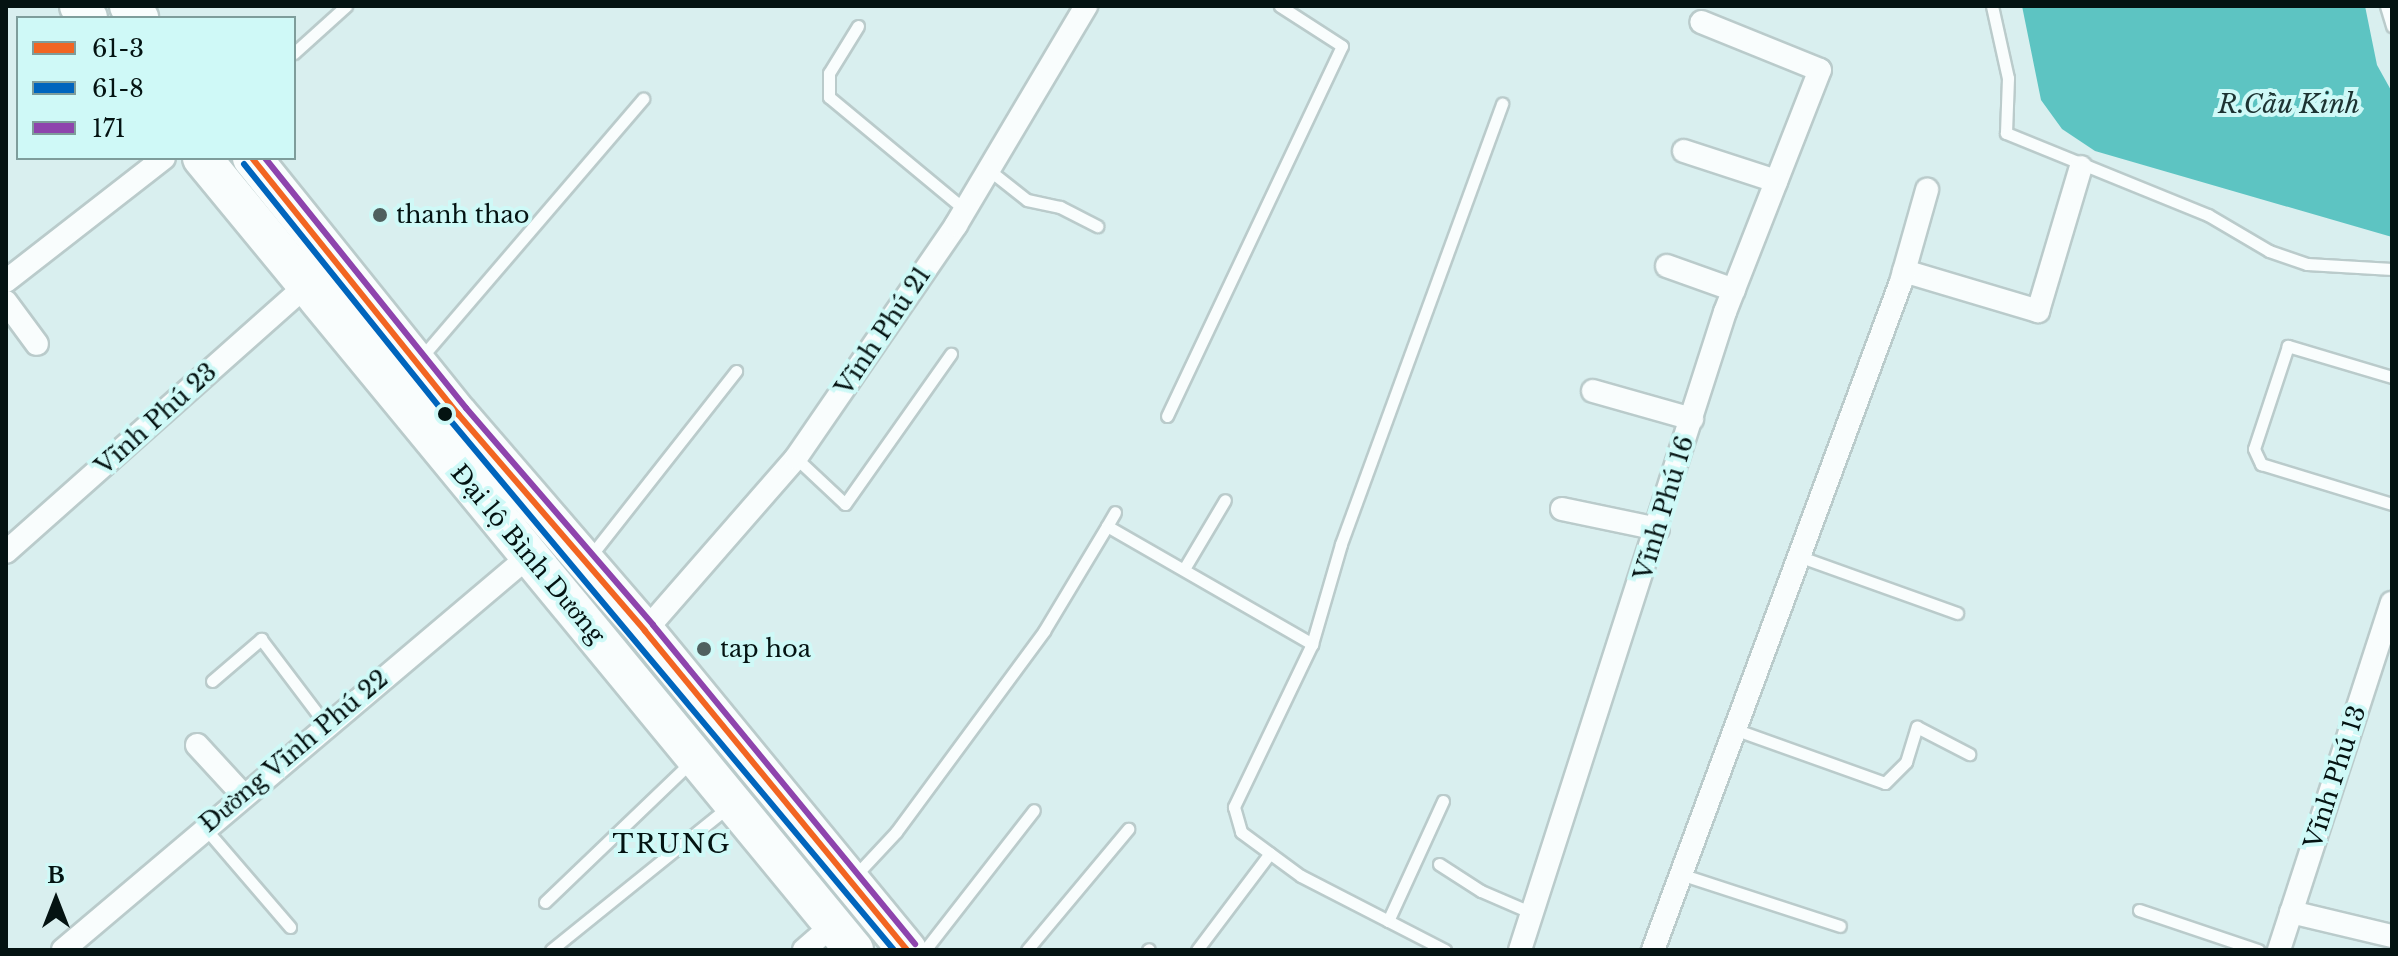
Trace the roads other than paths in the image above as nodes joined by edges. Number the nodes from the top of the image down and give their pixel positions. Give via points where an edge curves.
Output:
1 (346, 6) edge
2 (1086, 6) edge
3 (1280, 6) edge
4 (1992, 6) edge
5 (2386, 6) edge
6 (1701, 22) dead end
7 (858, 26) dead end
8 (2392, 26) edge
9 (296, 51) edge
10 (643, 99) dead end
11 (1502, 104) dead end
12 (1684, 151) dead end
13 (161, 160) edge
14 (204, 160) edge
15 (254, 160) edge
16 (2081, 167) junction
17 (989, 170) junction
18 (1776, 181) junction
19 (1927, 190) dead end
20 (965, 210) junction
21 (1097, 226) dead end
22 (1667, 266) dead end
23 (2392, 269) edge
24 (1904, 271) junction
25 (6, 281) edge
26 (306, 286) junction
27 (1734, 290) junction
28 (6, 302) edge
29 (37, 344) dead end
30 (951, 354) dead end
31 (417, 363) junction
32 (736, 371) dead end
33 (2392, 377) edge
34 (1593, 391) dead end
35 (1167, 416) dead end
36 (1692, 419) junction
37 (796, 458) junction
38 (1225, 500) dead end
39 (2392, 504) edge
40 (1562, 509) dead end
41 (1115, 512) dead end
42 (1107, 526) junction
43 (1658, 529) junction
44 (6, 552) edge
45 (529, 556) junction
46 (1798, 556) junction
47 (584, 565) junction
48 (1184, 569) junction
49 (2392, 603) edge
50 (1957, 613) dead end
51 (645, 631) junction
52 (1312, 644) junction
53 (616, 660) junction
54 (212, 681) dead end
55 (326, 725) junction
56 (1734, 729) junction
57 (197, 745) dead end
58 (1969, 754) dead end
59 (693, 760) junction
60 (242, 794) junction
61 (1443, 801) dead end
62 (731, 804) junction
63 (1034, 810) dead end
64 (204, 826) junction
65 (1128, 829) dead end
66 (1270, 853) junction
67 (1439, 864) dead end
68 (1680, 874) junction
69 (850, 882) junction
70 (545, 902) dead end
71 (2139, 910) dead end
72 (2291, 912) junction
73 (1532, 913) junction
74 (1388, 921) junction
75 (1840, 926) dead end
76 (290, 927) dead end
77 (2392, 936) edge
78 (844, 937) edge
79 (63, 950) edge
80 (551, 950) edge
81 (804, 950) edge
82 (907, 950) edge
83 (925, 950) edge
84 (1027, 950) edge
85 (1197, 950) edge
86 (1445, 950) edge
87 (1520, 950) edge
88 (1653, 950) edge
89 (2258, 950) edge
90 (2279, 950) edge

1 - 9 lane
2 - 17 street, Vĩnh Phú 21
3 - 35 lane via 1342,46
4 - 16 lane via 2008,78 2006,133
5 - 8 lane
6 - 18 street, Vĩnh Phú 16 via 1820,70
7 - 20 lane via 829,73 829,97
10 - 31 lane
11 - 52 lane via 1341,544
12 - 18 street
13 - 25 street
14 - 26 highway, Đại lộ Bình Dương
15 - 31 highway, Đại lộ Bình Dương
16 - 23 lane via 2208,215 2269,251 2307,264
16 - 24 street via 2038,311
17 - 20 street, Vĩnh Phú 21
17 - 21 lane via 1027,200 1060,207
18 - 27 street, Vĩnh Phú 16
19 - 24 street
20 - 37 street, Vĩnh Phú 21
22 - 27 street
24 - 46 street
26 - 44 street, Vĩnh Phú 23
26 - 45 highway, Đại lộ Bình Dương
27 - 36 street, Vĩnh Phú 16
28 - 29 street
30 - 37 lane via 845,504
31 - 47 highway, Đại lộ Bình Dương
32 - 47 lane
33 - 39 lane via 2288,346 2254,449 2261,464
34 - 36 street
36 - 43 street, Vĩnh Phú 16
37 - 51 street, Vĩnh Phú 21
38 - 48 lane
40 - 43 street
41 - 42 lane
42 - 48 lane
42 - 69 lane via 1044,631 896,832
43 - 73 street, Vĩnh Phú 16
45 - 53 highway, Đại lộ Bình Dương
45 - 55 street, Đường Vĩnh Phú 22
46 - 50 lane
46 - 56 street
47 - 51 highway, Đại lộ Bình Dương
48 - 52 lane
49 - 72 street, Vĩnh Phú 13
51 - 53 highway
51 - 69 highway, Đại lộ Bình Dương
52 - 66 lane via 1234,807 1241,832
53 - 59 highway, Đại lộ Bình Dương
54 - 55 lane via 261,639
55 - 60 street, Đường Vĩnh Phú 22
56 - 58 lane via 1885,783 1906,762 1917,727
56 - 68 street
57 - 60 street
59 - 62 highway, Đại lộ Bình Dương
59 - 70 lane
60 - 64 street, Đường Vĩnh Phú 22
61 - 74 lane
62 - 78 highway, Đại lộ Bình Dương
62 - 80 lane
63 - 83 lane
64 - 76 lane
64 - 79 street, Đường Vĩnh Phú 22
65 - 84 lane
66 - 74 lane via 1301,876
66 - 85 lane
67 - 73 lane via 1481,891
68 - 75 lane
68 - 88 street
69 - 82 highway, Đại lộ Bình Dương
71 - 89 lane
72 - 77 street
72 - 90 street, Vĩnh Phú 13
73 - 87 street, Vĩnh Phú 16
74 - 86 lane
78 - 81 street

